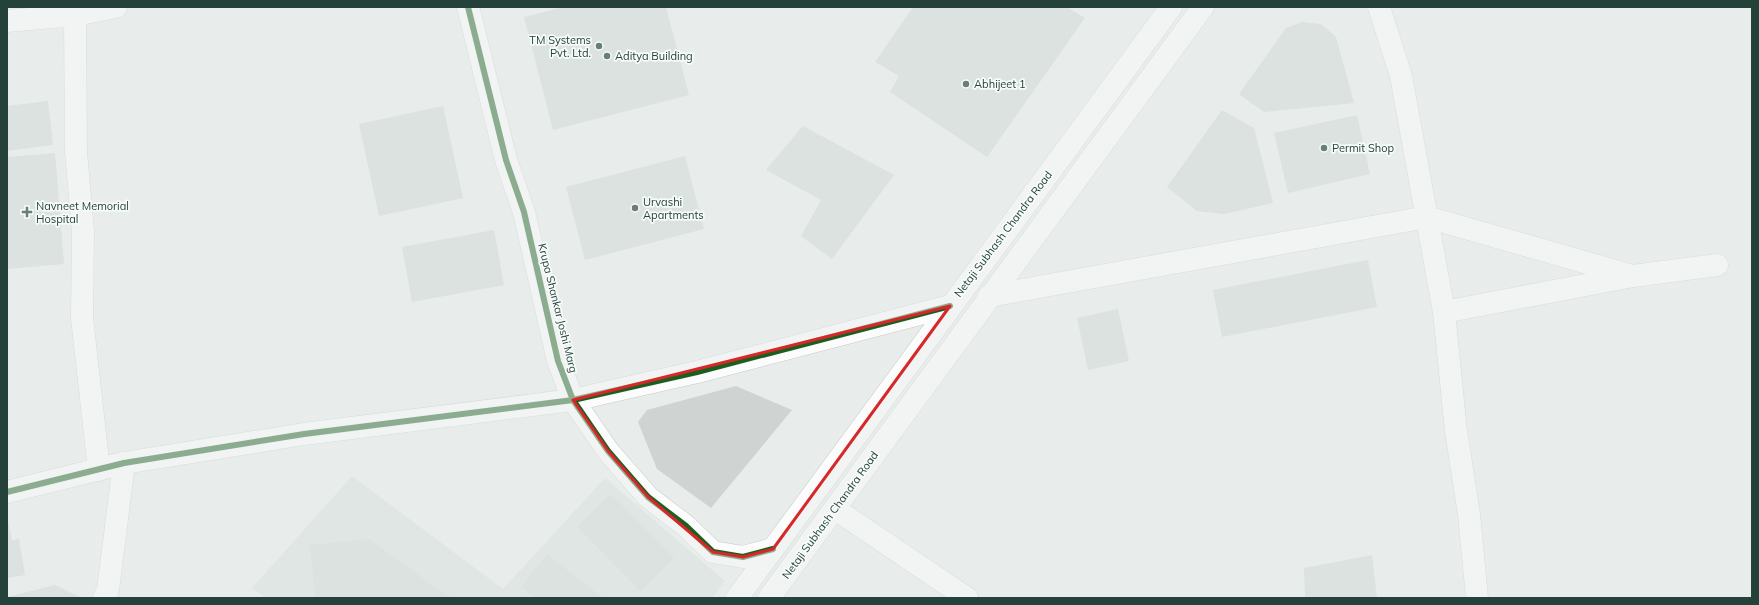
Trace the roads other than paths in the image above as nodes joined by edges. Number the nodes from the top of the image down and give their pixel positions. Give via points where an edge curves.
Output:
1 (116, 7) edge
2 (468, 7) edge
3 (1171, 7) edge
4 (1203, 7) edge
5 (1379, 7) edge
6 (75, 15) junction
7 (7, 21) edge
8 (1427, 217) junction
9 (1717, 265) dead end
10 (1633, 276) junction
11 (989, 296) junction
12 (950, 306) junction
13 (1444, 312) junction
14 (573, 400) junction
15 (124, 463) junction
16 (99, 470) junction
17 (7, 492) edge
18 (835, 509) junction
19 (772, 549) junction
20 (104, 598) edge
21 (737, 598) edge
22 (769, 598) edge
23 (967, 598) edge
24 (1477, 598) edge

1 - 6 street
2 - 14 street, Krupa Shankar Joshi Marg via 506,160 524,212 558,361
3 - 12 street, Netaji Subhash Chandra Road
4 - 11 street, Netaji Subhash Chandra Road
5 - 8 street via 1401,76
6 - 7 street
6 - 16 street via 76,152 83,232 82,318
8 - 10 street
8 - 11 street
8 - 13 street
9 - 10 street
10 - 13 street
11 - 18 street, Netaji Subhash Chandra Road
12 - 14 street via 697,372
12 - 19 street, Netaji Subhash Chandra Road
13 - 24 street
14 - 15 street via 304,434
14 - 19 street, Krupa Shankar Joshi Marg via 608,451 648,497 686,526 713,552 743,557
15 - 16 street
15 - 20 street via 108,590
16 - 17 street
18 - 22 street, Netaji Subhash Chandra Road
18 - 23 street
19 - 21 street, Netaji Subhash Chandra Road

